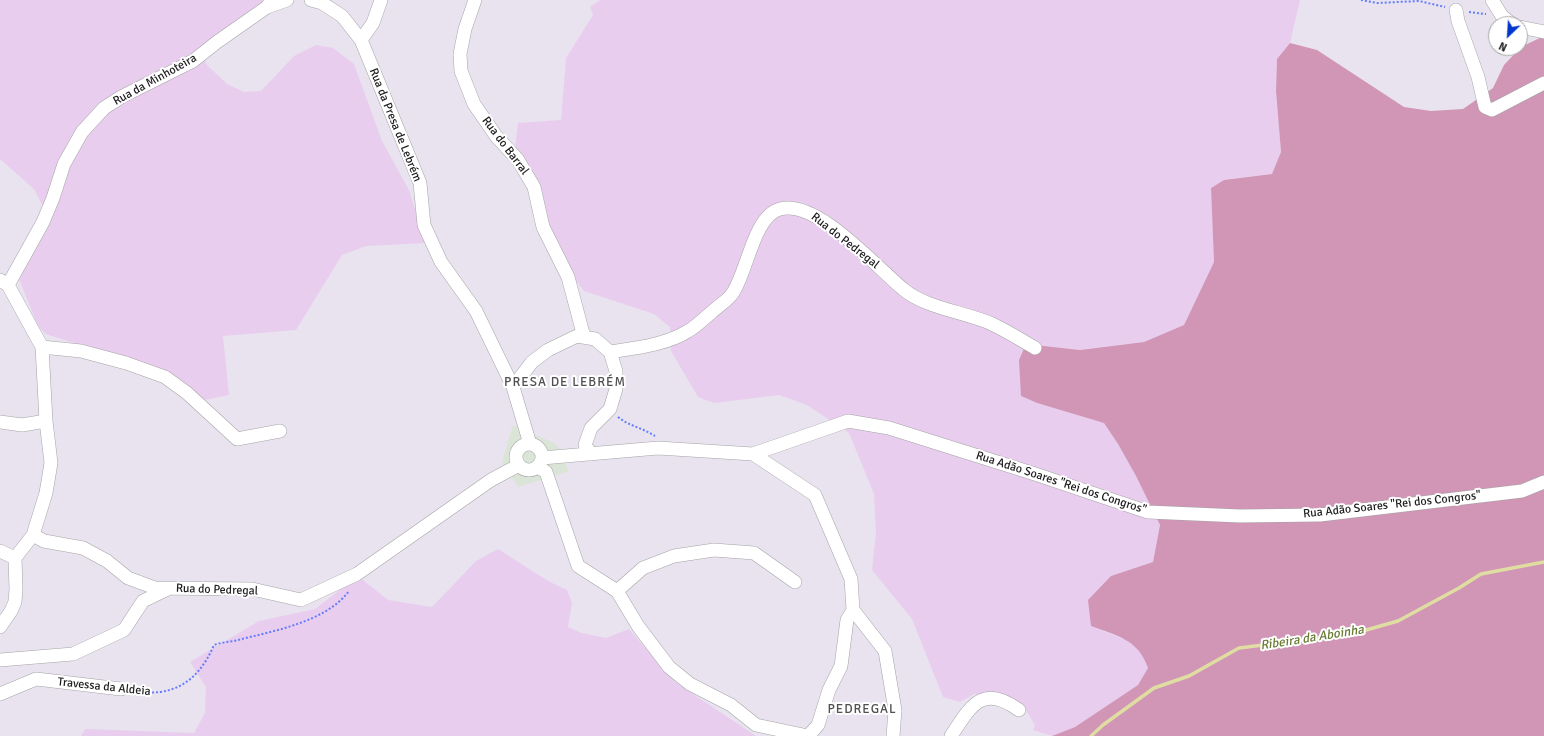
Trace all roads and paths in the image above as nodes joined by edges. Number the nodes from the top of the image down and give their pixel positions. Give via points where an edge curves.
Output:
1 (287, 0) edge
2 (311, 0) edge
3 (381, 0) edge
4 (475, 0) edge
5 (1361, 0) edge
6 (1492, 0) edge
7 (269, 4) edge
8 (1456, 10) junction
9 (1502, 16) joint
10 (1528, 29) edge
11 (1544, 32) edge
12 (361, 40) junction
13 (1544, 83) edge
14 (4, 282) edge
15 (584, 337) junction
16 (42, 347) junction
17 (1035, 348) dead end
18 (610, 352) junction
19 (513, 387) junction
20 (610, 409) junction
21 (46, 421) junction
22 (0, 422) edge
23 (280, 431) dead end
24 (530, 444) junction
25 (658, 448) junction
26 (591, 454) junction
27 (753, 454) junction
28 (540, 462) junction
29 (519, 466) junction
30 (1544, 482) edge
31 (33, 535) junction
32 (0, 551) edge
33 (15, 558) junction
34 (357, 574) junction
35 (795, 582) dead end
36 (170, 588) junction
37 (617, 591) junction
38 (853, 610) junction
39 (0, 627) edge
40 (0, 660) edge
41 (121, 689) joint
42 (0, 694) edge
43 (1019, 710) dead end
44 (808, 736) edge
45 (893, 736) edge
46 (951, 736) edge

1 - 7 street
2 - 12 street, Rua da Presa de Lebrém via 322,3 342,16
3 - 12 street via 372,23
4 - 15 street, Rua do Barral via 460,54 461,71 474,104 496,136 518,160 534,187 542,227 568,277
5 - 8 path via 1377,3 1419,1
6 - 9 street
7 - 14 street, Rua da Minhoteira via 193,61 104,108 82,132 64,164 43,222
8 - 9 path
8 - 13 street via 1485,107 1492,110
10 - 11 street
12 - 19 street, Rua da Presa de Lebrém via 420,183 424,224 441,262 476,311
14 - 16 street
15 - 18 street via 595,339
15 - 19 street via 577,336 548,350 532,362
16 - 21 street
16 - 23 street via 81,351 165,377 237,440
17 - 18 street, Rua do Pedregal via 992,324 918,298 904,290 850,241 821,219 793,207 778,209 769,215 761,227 747,258 740,282 732,295 689,331 646,346
18 - 20 street via 616,371 616,389
19 - 24 street, Rua da Presa de Lebrém
20 - 25 path via 626,423 645,429 657,438
20 - 26 street via 591,428 585,445
21 - 22 street via 22,425
21 - 31 street via 51,463 46,492
24 - 28 street via 540,450
24 - 29 street via 519,449 516,457
25 - 26 street
25 - 27 street
26 - 28 street
27 - 30 street, Rua Adão Soares "Rei dos Congros" via 848,421 889,428 1148,512 1240,516 1320,515 1522,491
27 - 38 street via 815,496 851,580
28 - 29 street via 526,470
28 - 37 street via 546,472 578,566
29 - 34 street, Rua do Pedregal via 491,480
31 - 33 street
31 - 36 street, Rua do Pedregal via 44,540 83,548 107,561 128,578 155,588
32 - 33 street
33 - 39 street via 14,602
34 - 36 street, Rua do Pedregal via 300,600 252,589
34 - 41 path, Travessa da Aldeia via 344,598 329,609 278,630 214,645 210,655 190,681 174,689 156,693
35 - 37 street via 754,553 714,550 674,556 643,568
36 - 40 street via 143,600 124,630 73,654
37 - 44 street via 638,626 664,661 685,680 731,705 756,725
38 - 44 street via 847,620 841,666 818,725
38 - 45 street via 884,651 895,710
41 - 42 street, Travessa da Aldeia via 36,679
43 - 46 street via 1000,699 983,698 970,708

